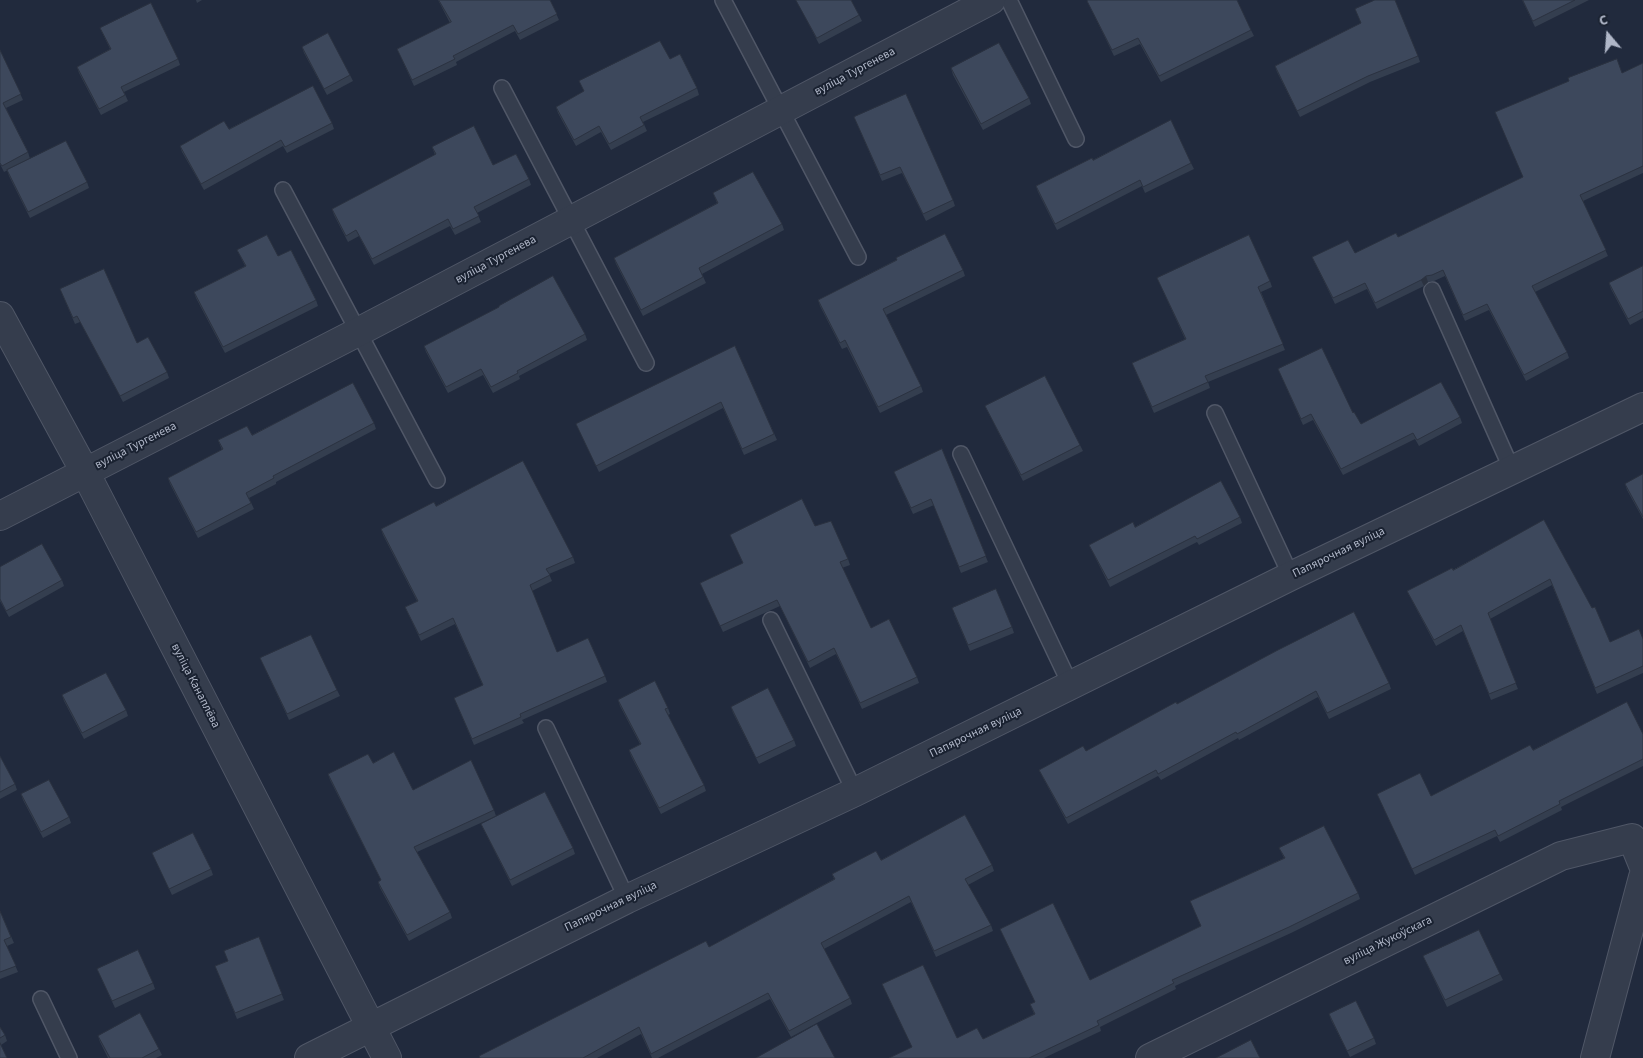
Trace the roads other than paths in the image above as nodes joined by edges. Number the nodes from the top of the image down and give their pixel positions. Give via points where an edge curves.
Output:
1 (722, 0) edge
2 (991, 0) edge
3 (1009, 0) edge
4 (502, 88) dead end
5 (781, 111) junction
6 (1076, 140) dead end
7 (283, 190) dead end
8 (572, 220) junction
9 (858, 257) dead end
10 (1432, 290) dead end
11 (0, 316) edge
12 (358, 332) junction
13 (646, 363) dead end
14 (1643, 407) edge
15 (1215, 413) dead end
16 (961, 454) dead end
17 (1512, 470) junction
18 (85, 472) junction
19 (437, 480) dead end
20 (0, 516) edge
21 (1291, 576) junction
22 (771, 620) dead end
23 (1071, 686) junction
24 (546, 728) dead end
25 (856, 792) junction
26 (1640, 834) edge
27 (1643, 865) edge
28 (1643, 877) edge
29 (627, 899) junction
30 (1635, 935) edge
31 (41, 999) dead end
32 (370, 1026) junction
33 (69, 1058) edge
34 (309, 1058) edge
35 (387, 1058) edge
36 (1150, 1058) edge
37 (1595, 1058) edge

1 - 5 lane
2 - 5 street, вуліца Тургенева
3 - 6 lane
4 - 8 lane
5 - 8 street, вуліца Тургенева
5 - 9 lane
7 - 12 lane
8 - 12 street, вуліца Тургенева
8 - 13 lane
10 - 17 lane
11 - 18 street, вуліца Канаплёва
12 - 18 street, вуліца Тургенева
12 - 19 lane
14 - 17 street, Папярочная вуліца
15 - 21 lane
16 - 23 lane
17 - 21 street, Папярочная вуліца
18 - 20 street, вуліца Тургенева
18 - 32 street, вуліца Канаплёва
21 - 23 street, Папярочная вуліца
22 - 25 lane
23 - 25 street, Папярочная вуліца
24 - 29 lane
25 - 29 street, Папярочная вуліца
26 - 27 street
26 - 36 street, вуліца Жукоўскага via 1561,856
28 - 30 street
29 - 32 street, Папярочная вуліца
30 - 37 street
31 - 33 lane
32 - 34 street, Папярочная вуліца
32 - 35 street, вуліца Канаплёва

